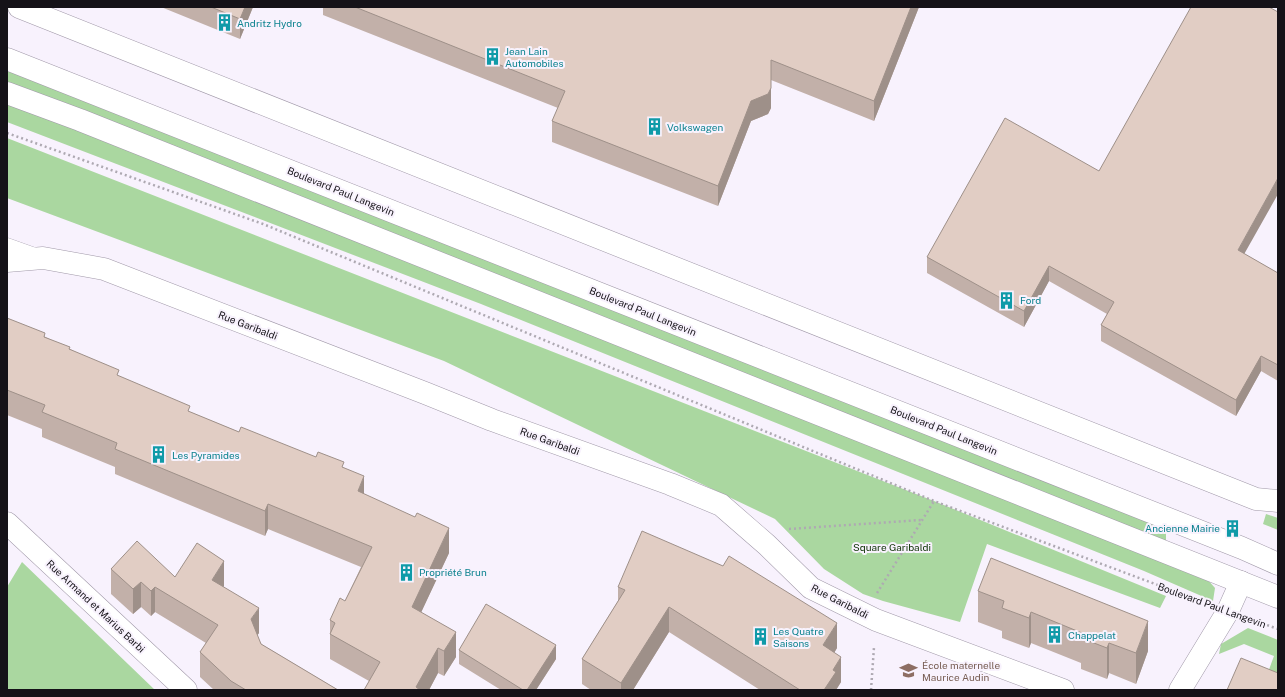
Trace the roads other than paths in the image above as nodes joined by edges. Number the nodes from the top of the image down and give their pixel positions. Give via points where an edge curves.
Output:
1 (20, 7) edge
2 (7, 59) edge
3 (7, 93) edge
4 (7, 244) edge
5 (44, 258) junction
6 (7, 261) edge
7 (1278, 501) edge
8 (7, 522) edge
9 (1278, 564) edge
10 (1241, 582) junction
11 (1278, 597) edge
12 (186, 690) edge
13 (1063, 690) edge
14 (1180, 690) edge

1 - 7 street via 1256,499
2 - 9 street, Boulevard Paul Langevin
3 - 10 street
4 - 5 lane
5 - 6 street, Rue Garibaldi
5 - 13 street, Rue Garibaldi via 104,269 492,420 721,505 811,588 876,620
8 - 12 street, Rue Armand et Marius Barbi
10 - 11 street
10 - 14 street via 1228,611

